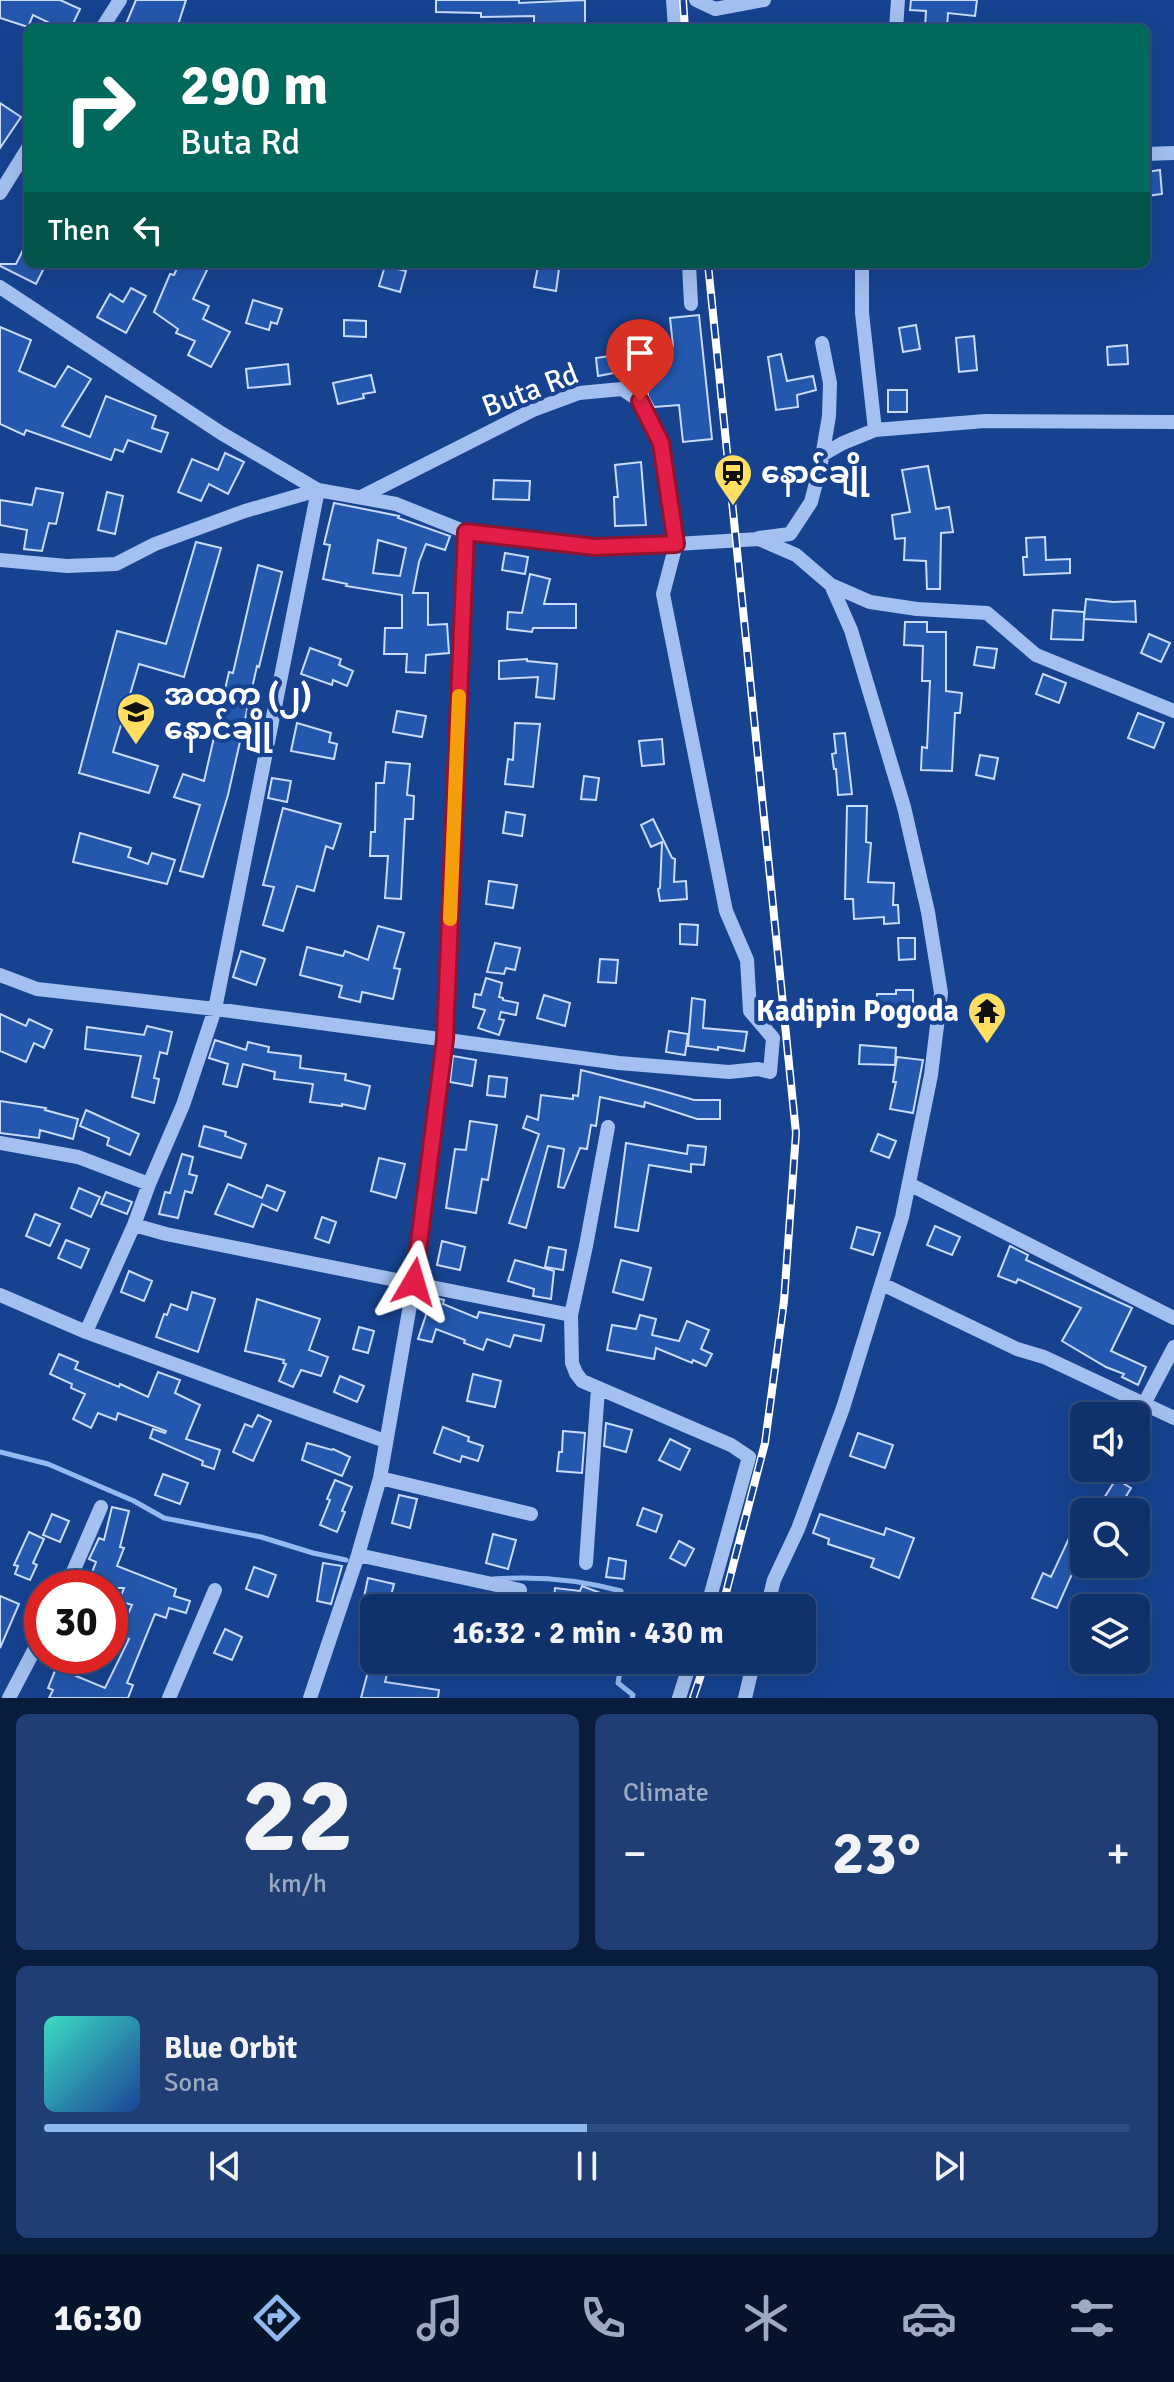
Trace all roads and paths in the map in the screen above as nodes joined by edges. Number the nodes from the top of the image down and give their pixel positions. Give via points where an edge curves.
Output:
1 (120, 0) edge
2 (673, 0) edge
3 (696, 0) edge
4 (764, 0) edge
5 (898, 0) edge
6 (105, 24) edge
7 (675, 24) edge
8 (896, 24) edge
9 (1174, 153) edge
10 (24, 154) edge
11 (1150, 154) edge
12 (0, 193) edge
13 (689, 268) edge
14 (862, 268) edge
15 (0, 287) edge
16 (691, 304) dead end
17 (822, 343) dead end
18 (1174, 422) edge
19 (875, 430) junction
20 (822, 455) junction
21 (318, 490) junction
22 (361, 497) junction
23 (466, 532) junction
24 (759, 539) junction
25 (676, 544) junction
26 (0, 560) edge
27 (831, 585) junction
28 (1174, 711) edge
29 (0, 975) edge
30 (215, 1009) junction
31 (445, 1039) junction
32 (608, 1127) dead end
33 (0, 1143) edge
34 (149, 1184) junction
35 (909, 1184) junction
36 (134, 1225) junction
37 (414, 1282) junction
38 (882, 1284) junction
39 (0, 1295) edge
40 (571, 1315) junction
41 (1174, 1318) edge
42 (86, 1332) junction
43 (1174, 1347) edge
44 (598, 1388) junction
45 (1140, 1402) edge
46 (1145, 1402) edge
47 (1150, 1407) edge
48 (1174, 1418) edge
49 (385, 1441) junction
50 (380, 1478) junction
51 (101, 1507) dead end
52 (531, 1514) dead end
53 (358, 1555) junction
54 (586, 1563) dead end
55 (74, 1570) edge
56 (215, 1590) dead end
57 (520, 1590) dead end
58 (711, 1594) edge
59 (770, 1594) edge
60 (24, 1669) edge
61 (687, 1674) edge
62 (751, 1674) edge
63 (9, 1698) edge
64 (169, 1698) edge
65 (310, 1698) edge
66 (679, 1698) edge
67 (745, 1698) edge

1 - 6 street
2 - 7 street
3 - 4 street via 715,9
5 - 8 street
9 - 11 street
10 - 12 street
13 - 16 street
14 - 19 street
15 - 21 street via 221,433
17 - 20 street via 830,383
18 - 19 street via 985,421
19 - 20 street
20 - 24 street via 811,502 790,534
21 - 22 street
21 - 26 street via 193,530 116,564
21 - 30 street
22 - 23 street via 396,504
22 - 25 street, Buta Rd via 533,410 579,393 622,389 640,401 661,443
23 - 25 street via 595,547
23 - 31 street
24 - 25 street
24 - 27 street via 796,555
25 - 31 street via 663,594 726,911 747,960 750,1011 773,1038 770,1072 619,1063
27 - 28 street via 870,602 987,613 1036,655
27 - 35 street via 851,630 904,807 941,993
29 - 30 street via 37,989
30 - 31 street
30 - 34 street
31 - 37 street
32 - 40 street
33 - 34 street via 78,1157
34 - 36 street
35 - 38 street
35 - 41 street
36 - 37 street
36 - 42 street
37 - 40 street
37 - 49 street
38 - 45 street
38 - 59 street via 838,1421
39 - 42 street
40 - 44 street via 572,1363 582,1381
42 - 49 street
43 - 46 street
44 - 54 street
44 - 58 street via 749,1457
47 - 48 street
49 - 50 street
50 - 52 street
50 - 53 street
51 - 55 street
53 - 57 street
53 - 65 street
56 - 64 street
60 - 63 street
61 - 66 street
62 - 67 street

